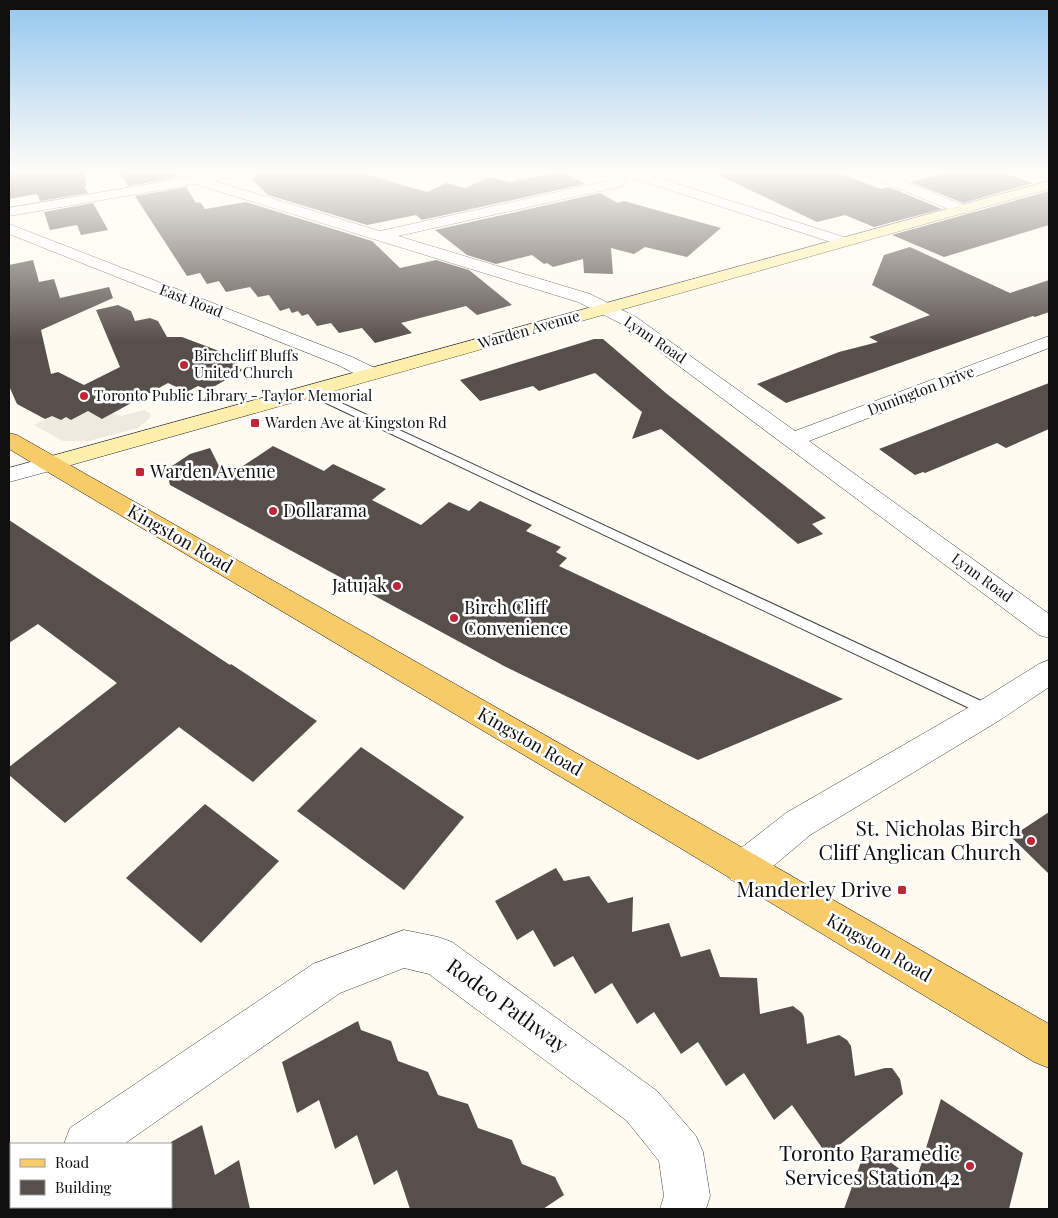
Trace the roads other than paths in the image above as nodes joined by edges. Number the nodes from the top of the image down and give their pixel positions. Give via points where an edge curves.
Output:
1 (9, 229) edge
2 (354, 229) edge
3 (410, 229) edge
4 (804, 229) edge
5 (893, 229) edge
6 (377, 236) junction
7 (845, 242) junction
8 (608, 309) junction
9 (1049, 342) edge
10 (372, 374) junction
11 (309, 391) junction
12 (794, 439) junction
13 (9, 440) edge
14 (49, 464) junction
15 (9, 475) edge
16 (1049, 628) edge
17 (1049, 672) edge
18 (989, 711) junction
19 (744, 868) junction
20 (1049, 1047) edge
21 (87, 1143) edge
22 (683, 1209) edge

1 - 10 street, East Road
2 - 6 street, Lynn Road
3 - 6 street
4 - 7 street
5 - 7 main road, Warden Avenue
6 - 8 street, Lynn Road via 584,298
7 - 8 main road, Warden Avenue
8 - 10 main road, Warden Avenue
8 - 12 street, Lynn Road via 630,320
9 - 12 street, Dunington Drive
10 - 11 main road, Warden Avenue
11 - 14 main road, Warden Avenue
11 - 18 lane
12 - 16 street, Lynn Road
13 - 14 main road, Kingston Road
14 - 15 street, Warden Avenue
14 - 19 main road, Kingston Road
17 - 18 street
18 - 19 street via 798,824
19 - 20 main road, Kingston Road
21 - 22 street, Rodeo Pathway via 327,978 404,949 438,956 642,1106 680,1152 687,1196

